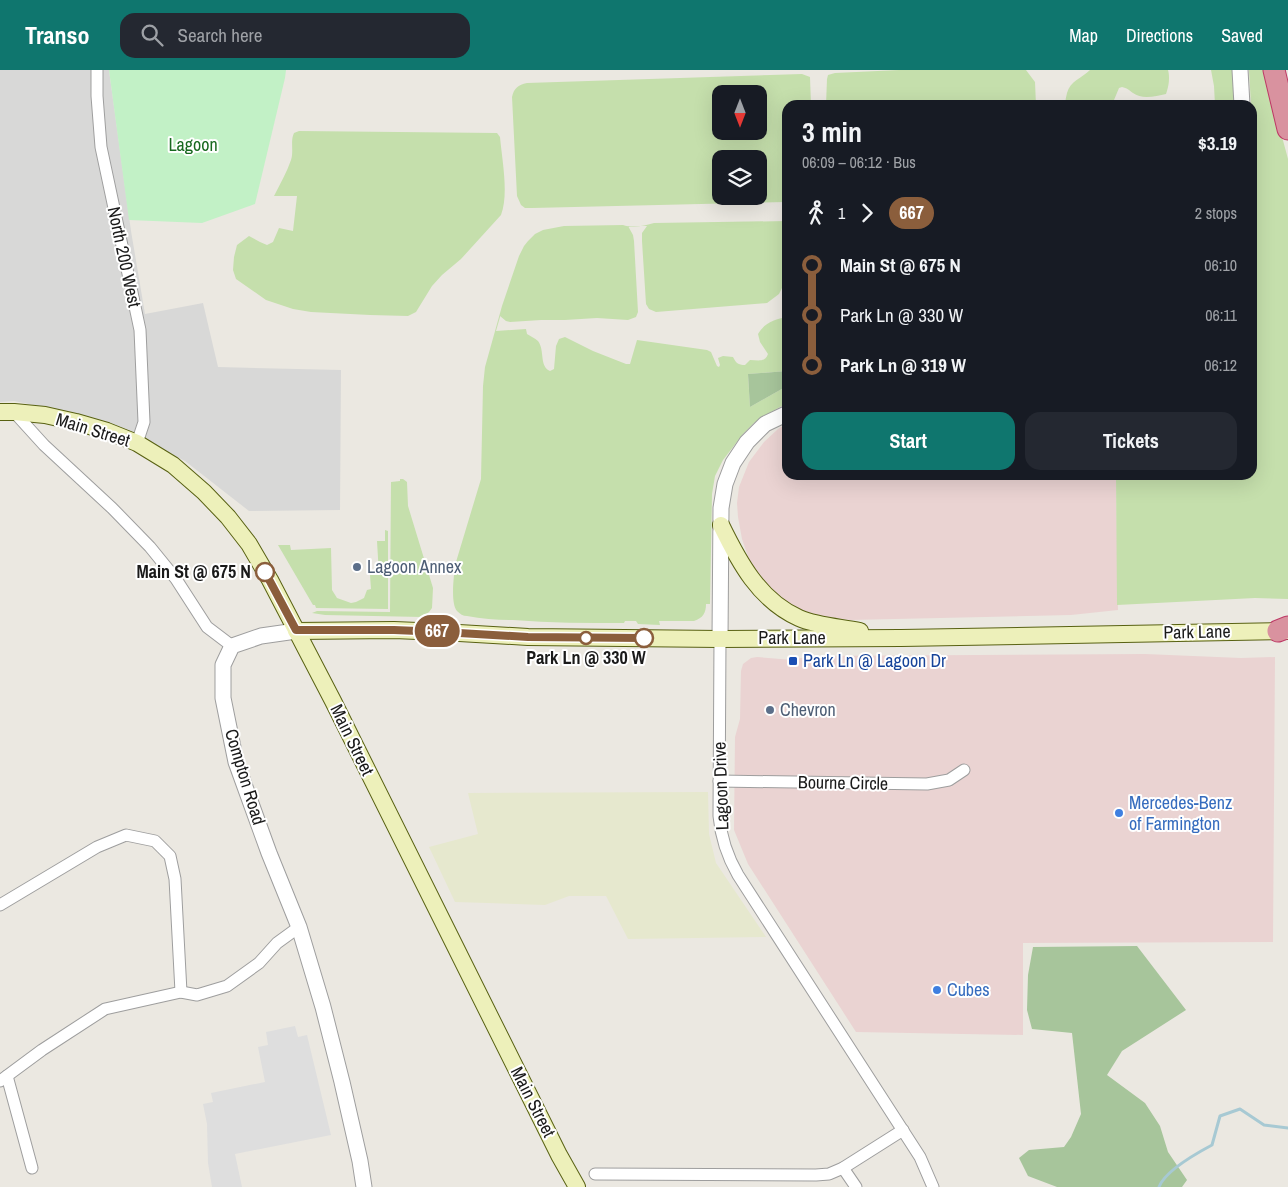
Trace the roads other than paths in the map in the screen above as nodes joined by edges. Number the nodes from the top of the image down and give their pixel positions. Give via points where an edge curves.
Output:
1 (97, 70) edge
2 (1240, 70) edge
3 (1274, 70) edge
4 (1279, 70) edge
5 (1288, 97) edge
6 (1242, 100) edge
7 (1288, 129) edge
8 (7, 412) edge
9 (782, 416) edge
10 (137, 443) junction
11 (721, 525) junction
12 (1285, 629) edge
13 (296, 630) junction
14 (901, 638) junction
15 (720, 639) junction
16 (232, 646) junction
17 (964, 770) dead end
18 (719, 781) junction
19 (0, 904) edge
20 (299, 927) junction
21 (181, 992) junction
22 (4, 1078) edge
23 (902, 1130) junction
24 (32, 1168) dead end
25 (843, 1168) junction
26 (596, 1174) dead end
27 (761, 1175) junction
28 (364, 1187) edge
29 (577, 1187) edge
30 (761, 1187) edge
31 (856, 1187) edge
32 (933, 1187) edge

1 - 10 street, North 200 West via 101,147 140,330 144,422
2 - 6 street
3 - 7 highway
4 - 5 highway
8 - 10 main road, Main Street via 76,422
8 - 16 street via 150,547 176,579 207,627
9 - 11 street, Lagoon Drive via 766,424 747,442 733,463 725,484
10 - 13 main road, Main Street via 173,466 228,517 249,544
11 - 14 main road via 752,580 785,610 814,623
11 - 15 street, Lagoon Drive
12 - 14 main road, Park Lane
13 - 15 main road, Park Lane
13 - 16 street via 261,636
13 - 29 main road, Main Street
14 - 15 main road, Park Lane
15 - 18 street, Lagoon Drive
16 - 20 street, Compton Road via 223,665 223,698 236,762
17 - 18 street, Bourne Circle via 949,780 927,784
18 - 23 street, Lagoon Drive via 721,831 730,860
19 - 21 street via 97,847 126,836 155,841 170,856 175,879
20 - 21 street via 227,986 197,995
20 - 28 street, Compton Road via 342,1082
21 - 22 street via 105,1009
22 - 24 street
23 - 25 street
23 - 32 street, Lagoon Drive via 920,1157
25 - 27 street via 829,1174
25 - 31 street
26 - 27 street
27 - 30 street

